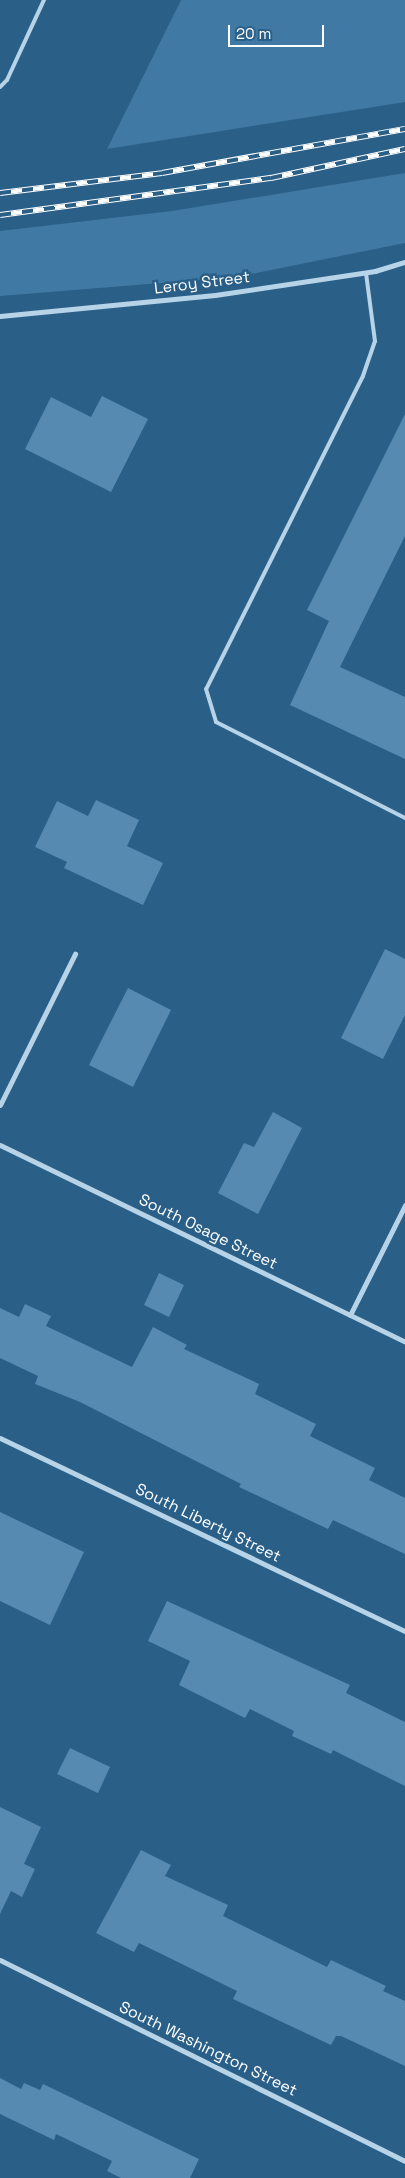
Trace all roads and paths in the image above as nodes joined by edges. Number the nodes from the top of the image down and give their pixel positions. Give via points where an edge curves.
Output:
1 (44, 0) edge
2 (0, 87) edge
3 (405, 262) edge
4 (366, 273) junction
5 (0, 316) edge
6 (405, 818) edge
7 (75, 954) dead end
8 (0, 1105) edge
9 (0, 1145) edge
10 (405, 1204) edge
11 (350, 1315) junction
12 (405, 1342) edge
13 (0, 1438) edge
14 (405, 1631) edge
15 (0, 1960) edge
16 (405, 2161) edge

1 - 2 lane via 7,80
3 - 4 street, Leroy Street
4 - 5 street, Leroy Street via 215,296
4 - 6 lane via 375,341 363,376 206,689 216,722
7 - 8 street
9 - 11 street, South Osage Street
10 - 11 street
11 - 12 street, South Osage Street
13 - 14 street, South Liberty Street
15 - 16 street, South Washington Street

